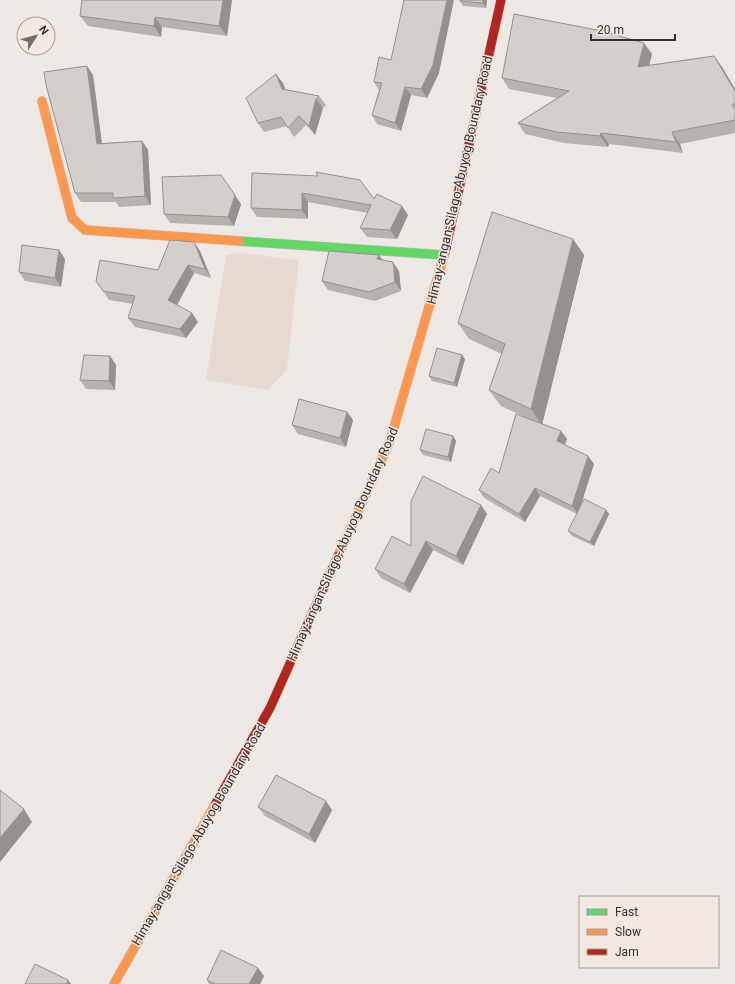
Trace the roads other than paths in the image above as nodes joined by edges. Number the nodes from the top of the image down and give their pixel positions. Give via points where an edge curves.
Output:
1 (501, 0) edge
2 (42, 101) dead end
3 (444, 255) junction
4 (114, 984) edge

1 - 3 main road, Himay-angan-Silago-Abuyog Boundary Road
2 - 3 main road via 72,218 85,230
3 - 4 main road, Himay-angan-Silago-Abuyog Boundary Road via 390,441 283,680 270,708

